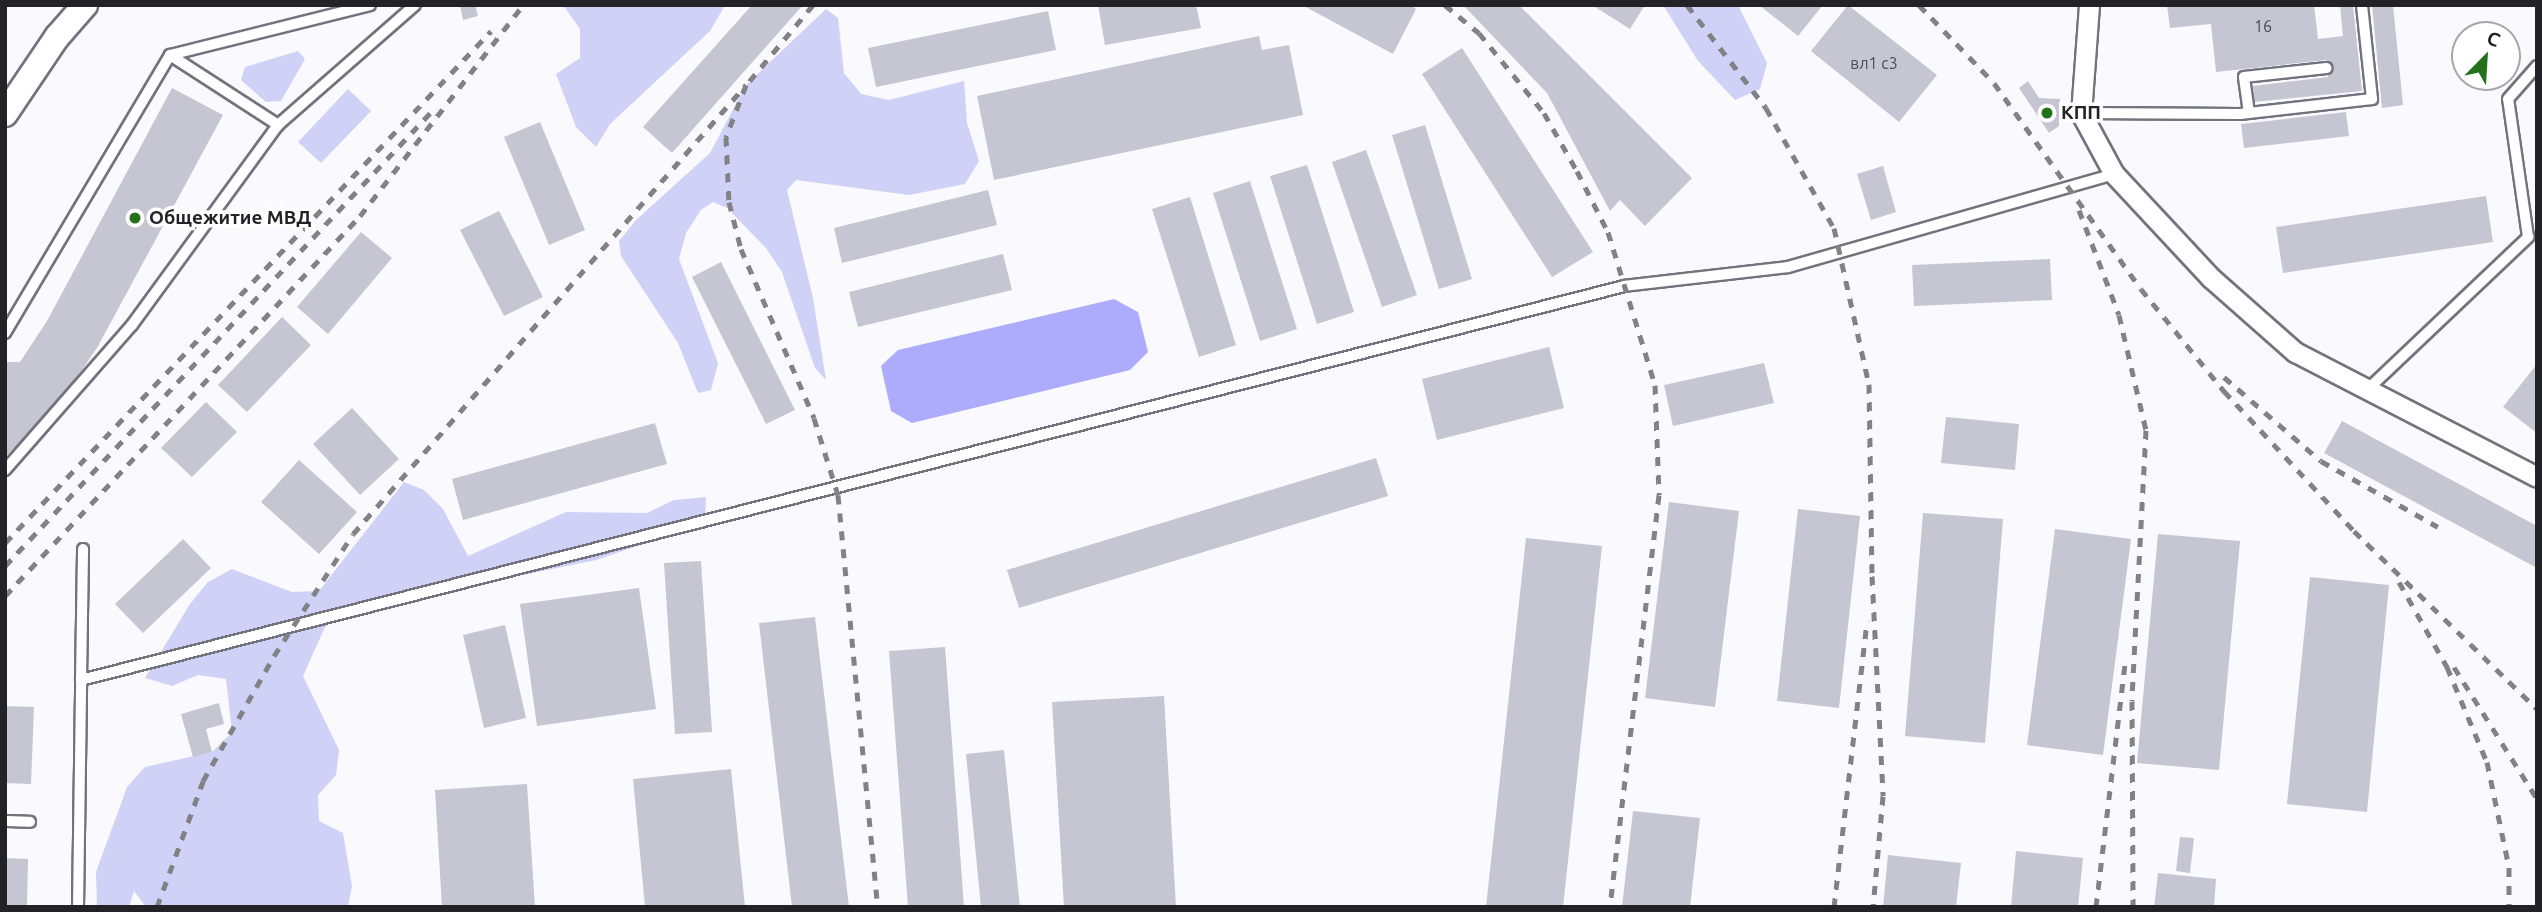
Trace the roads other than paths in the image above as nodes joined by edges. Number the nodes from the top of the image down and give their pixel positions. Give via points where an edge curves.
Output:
1 (85, 5) edge
2 (370, 5) edge
3 (415, 5) edge
4 (2089, 5) edge
5 (2362, 5) edge
6 (170, 55) junction
7 (2537, 66) edge
8 (2327, 68) dead end
9 (2081, 113) junction
10 (2249, 113) junction
11 (5, 114) edge
12 (278, 125) junction
13 (2114, 174) junction
14 (5, 333) edge
15 (2365, 391) junction
16 (5, 470) edge
17 (2534, 470) edge
18 (83, 549) dead end
19 (81, 680) junction
20 (5, 821) edge
21 (30, 822) dead end
22 (78, 907) edge

1 - 11 street via 57,37
2 - 6 lane
3 - 12 lane
4 - 9 street
5 - 10 lane via 2372,99
6 - 12 lane
6 - 14 lane
7 - 15 lane via 2508,99 2528,237
8 - 10 lane via 2244,78
9 - 10 lane
9 - 13 street
12 - 16 lane via 132,325
13 - 15 street via 2211,278 2295,352
13 - 19 lane via 1788,267 1624,286
15 - 17 street
18 - 19 lane
19 - 22 lane
20 - 21 lane

